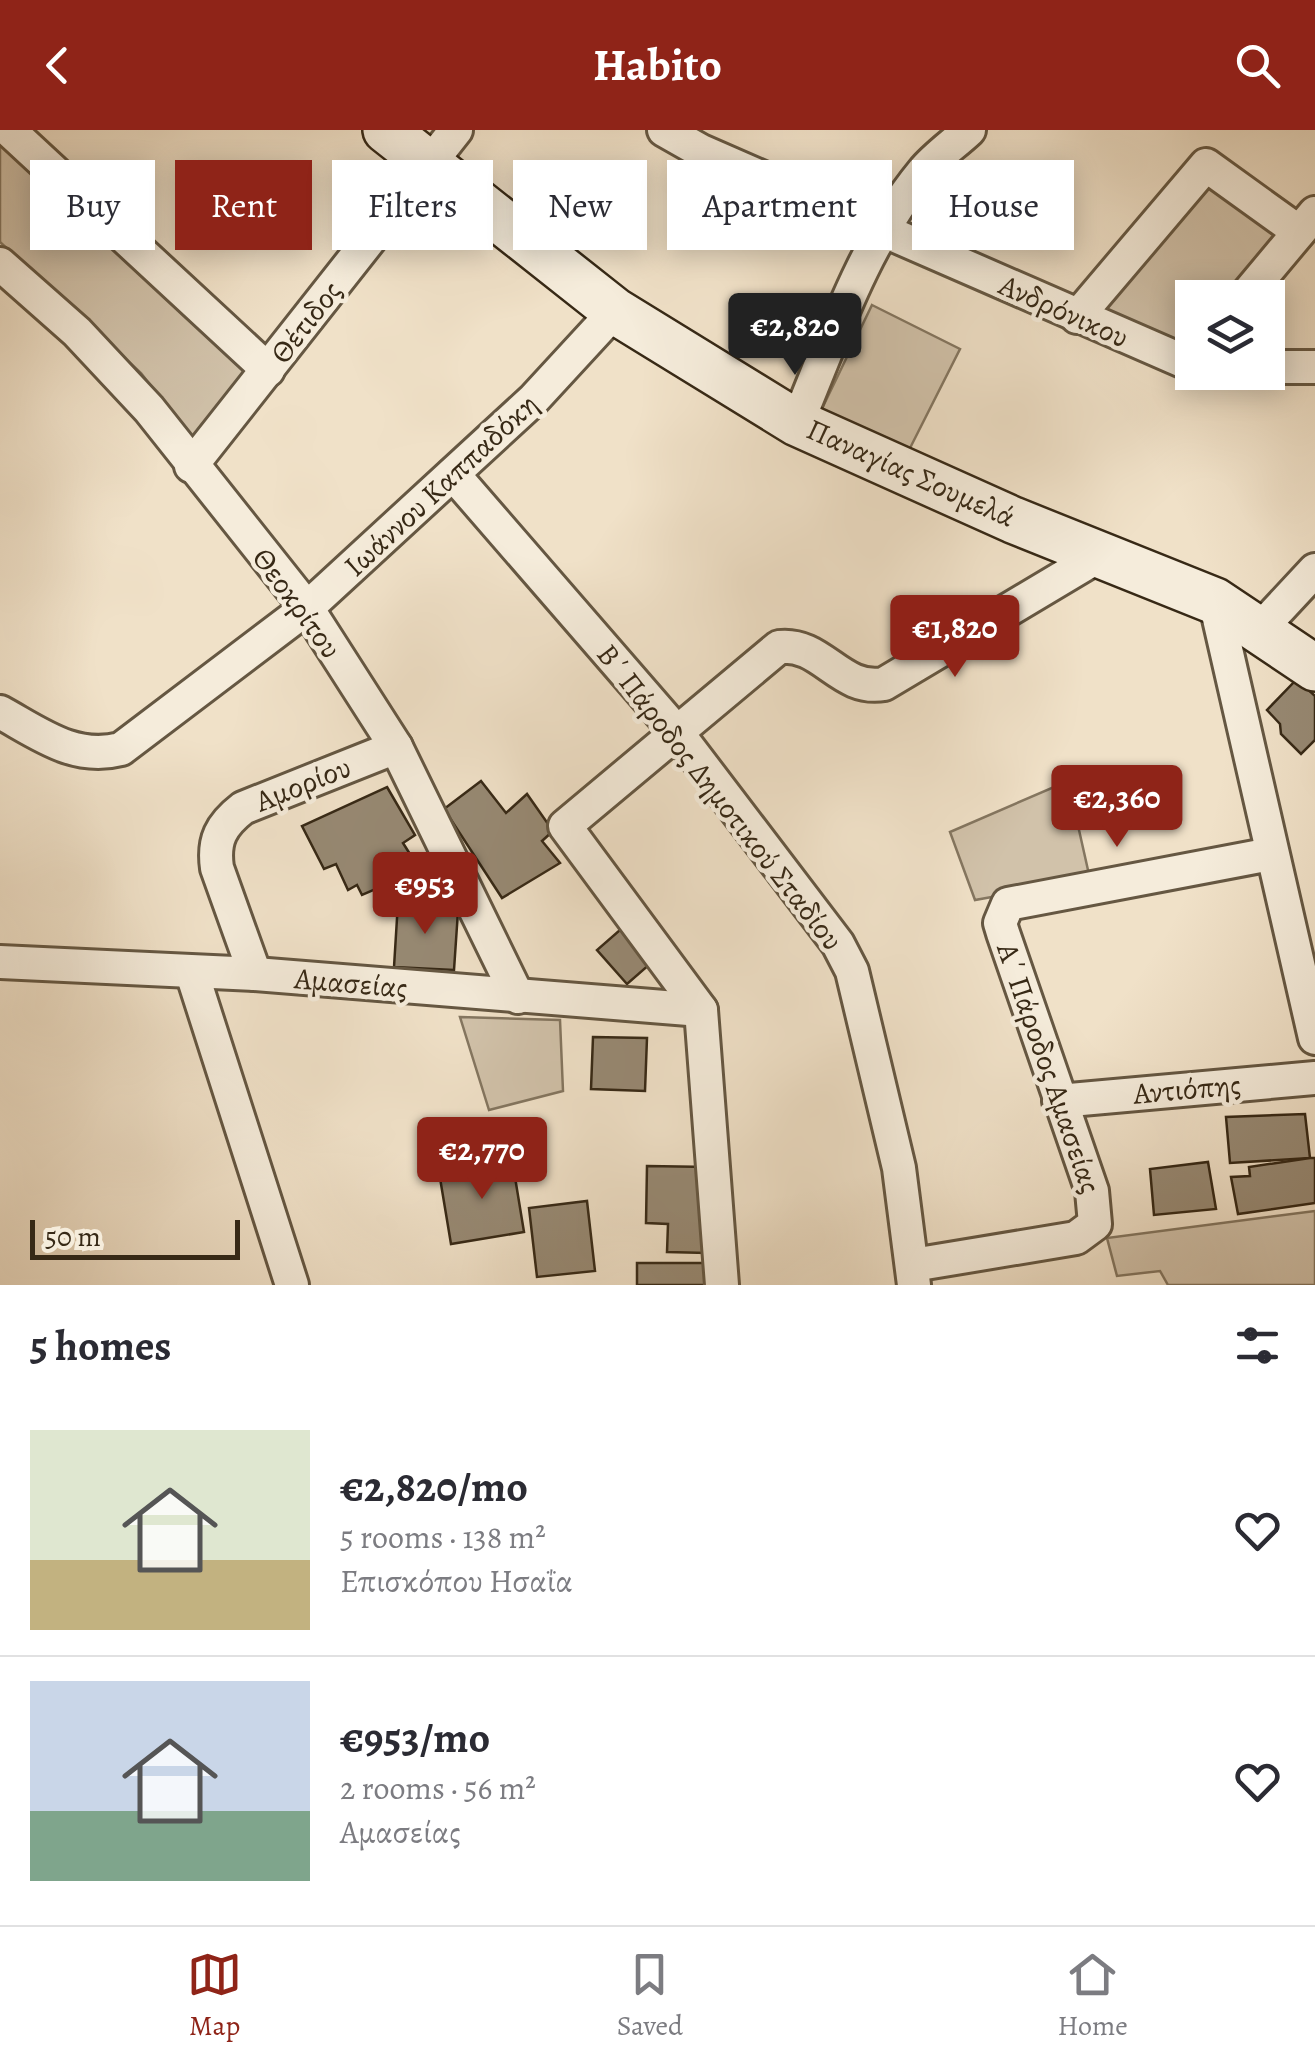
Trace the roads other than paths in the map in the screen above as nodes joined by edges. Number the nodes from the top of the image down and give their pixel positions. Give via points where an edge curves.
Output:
1 (9, 130) edge
2 (386, 130) edge
3 (456, 130) edge
4 (664, 130) edge
5 (969, 130) edge
6 (420, 160) edge
7 (433, 160) edge
8 (721, 160) edge
9 (493, 217) edge
10 (892, 217) edge
11 (1307, 223) edge
12 (892, 233) edge
13 (363, 250) edge
14 (873, 250) edge
15 (0, 264) edge
16 (1259, 280) edge
17 (615, 311) junction
18 (1077, 317) junction
19 (1175, 358) edge
20 (1285, 367) edge
21 (1315, 367) edge
22 (268, 370) junction
23 (797, 423) junction
24 (191, 466) junction
25 (453, 474) junction
26 (1102, 554) junction
27 (1315, 570) edge
28 (1215, 601) junction
29 (306, 608) junction
30 (1261, 628) junction
31 (1315, 668) edge
32 (0, 712) edge
33 (674, 730) junction
34 (396, 747) junction
35 (1272, 854) junction
36 (0, 962) edge
37 (192, 973) junction
38 (255, 974) junction
39 (518, 998) junction
40 (702, 1010) junction
41 (1315, 1038) edge
42 (1315, 1078) edge
43 (1059, 1101) junction
44 (913, 1275) edge
45 (292, 1285) edge
46 (722, 1285) edge

1 - 22 street
2 - 6 street, Παναγίας Σουμελά
3 - 7 street, Θέτιδος
4 - 8 street, Ανδρόνικου
5 - 10 street via 924,170
9 - 17 street, Παναγίας Σουμελά
11 - 16 street
11 - 18 street via 1206,165
12 - 18 street, Ανδρόνικου
13 - 22 street, Θέτιδος
14 - 23 street
15 - 24 street, Θεοκρίτου via 104,359
17 - 23 street, Παναγίας Σουμελά
17 - 25 street, Ιωάννου Καππαδόκη
18 - 19 street, Ανδρόνικου
20 - 21 street
22 - 24 street, Θέτιδος
23 - 26 street, Παναγίας Σουμελά
24 - 29 street, Θεοκρίτου
25 - 29 street, Ιωάννου Καππαδόκη
25 - 33 street, Β΄ Πάροδος Δημοτικού Σταδίου
26 - 28 street, Παναγίας Σουμελά
26 - 33 street via 897,679 858,684 812,652 779,647
27 - 30 street
28 - 30 street, Παναγίας Σουμελά
28 - 35 street
29 - 32 street, Ιωάννου Καππαδόκη via 121,749 96,755 64,748
29 - 34 street, Θεοκρίτου
30 - 31 street, Παναγίας Σουμελά
33 - 40 street via 565,826
33 - 44 street, Β΄ Πάροδος Δημοτικού Σταδίου via 826,926 852,972 900,1168
34 - 38 street, Αμορίου via 243,808 219,833 216,868
34 - 39 street, Θεοκρίτου
35 - 41 street
35 - 43 street, Α΄ Πάροδος Αμασείας via 1017,899 1003,912 1003,932
36 - 37 street, Αμασείας
37 - 38 street, Αμασείας
37 - 45 street
38 - 39 street, Αμασείας
39 - 40 street, Αμασείας
40 - 46 street
42 - 43 street, Αντιόπης
43 - 44 street, Α΄ Πάροδος Αμασείας via 1092,1191 1095,1224 1076,1238

